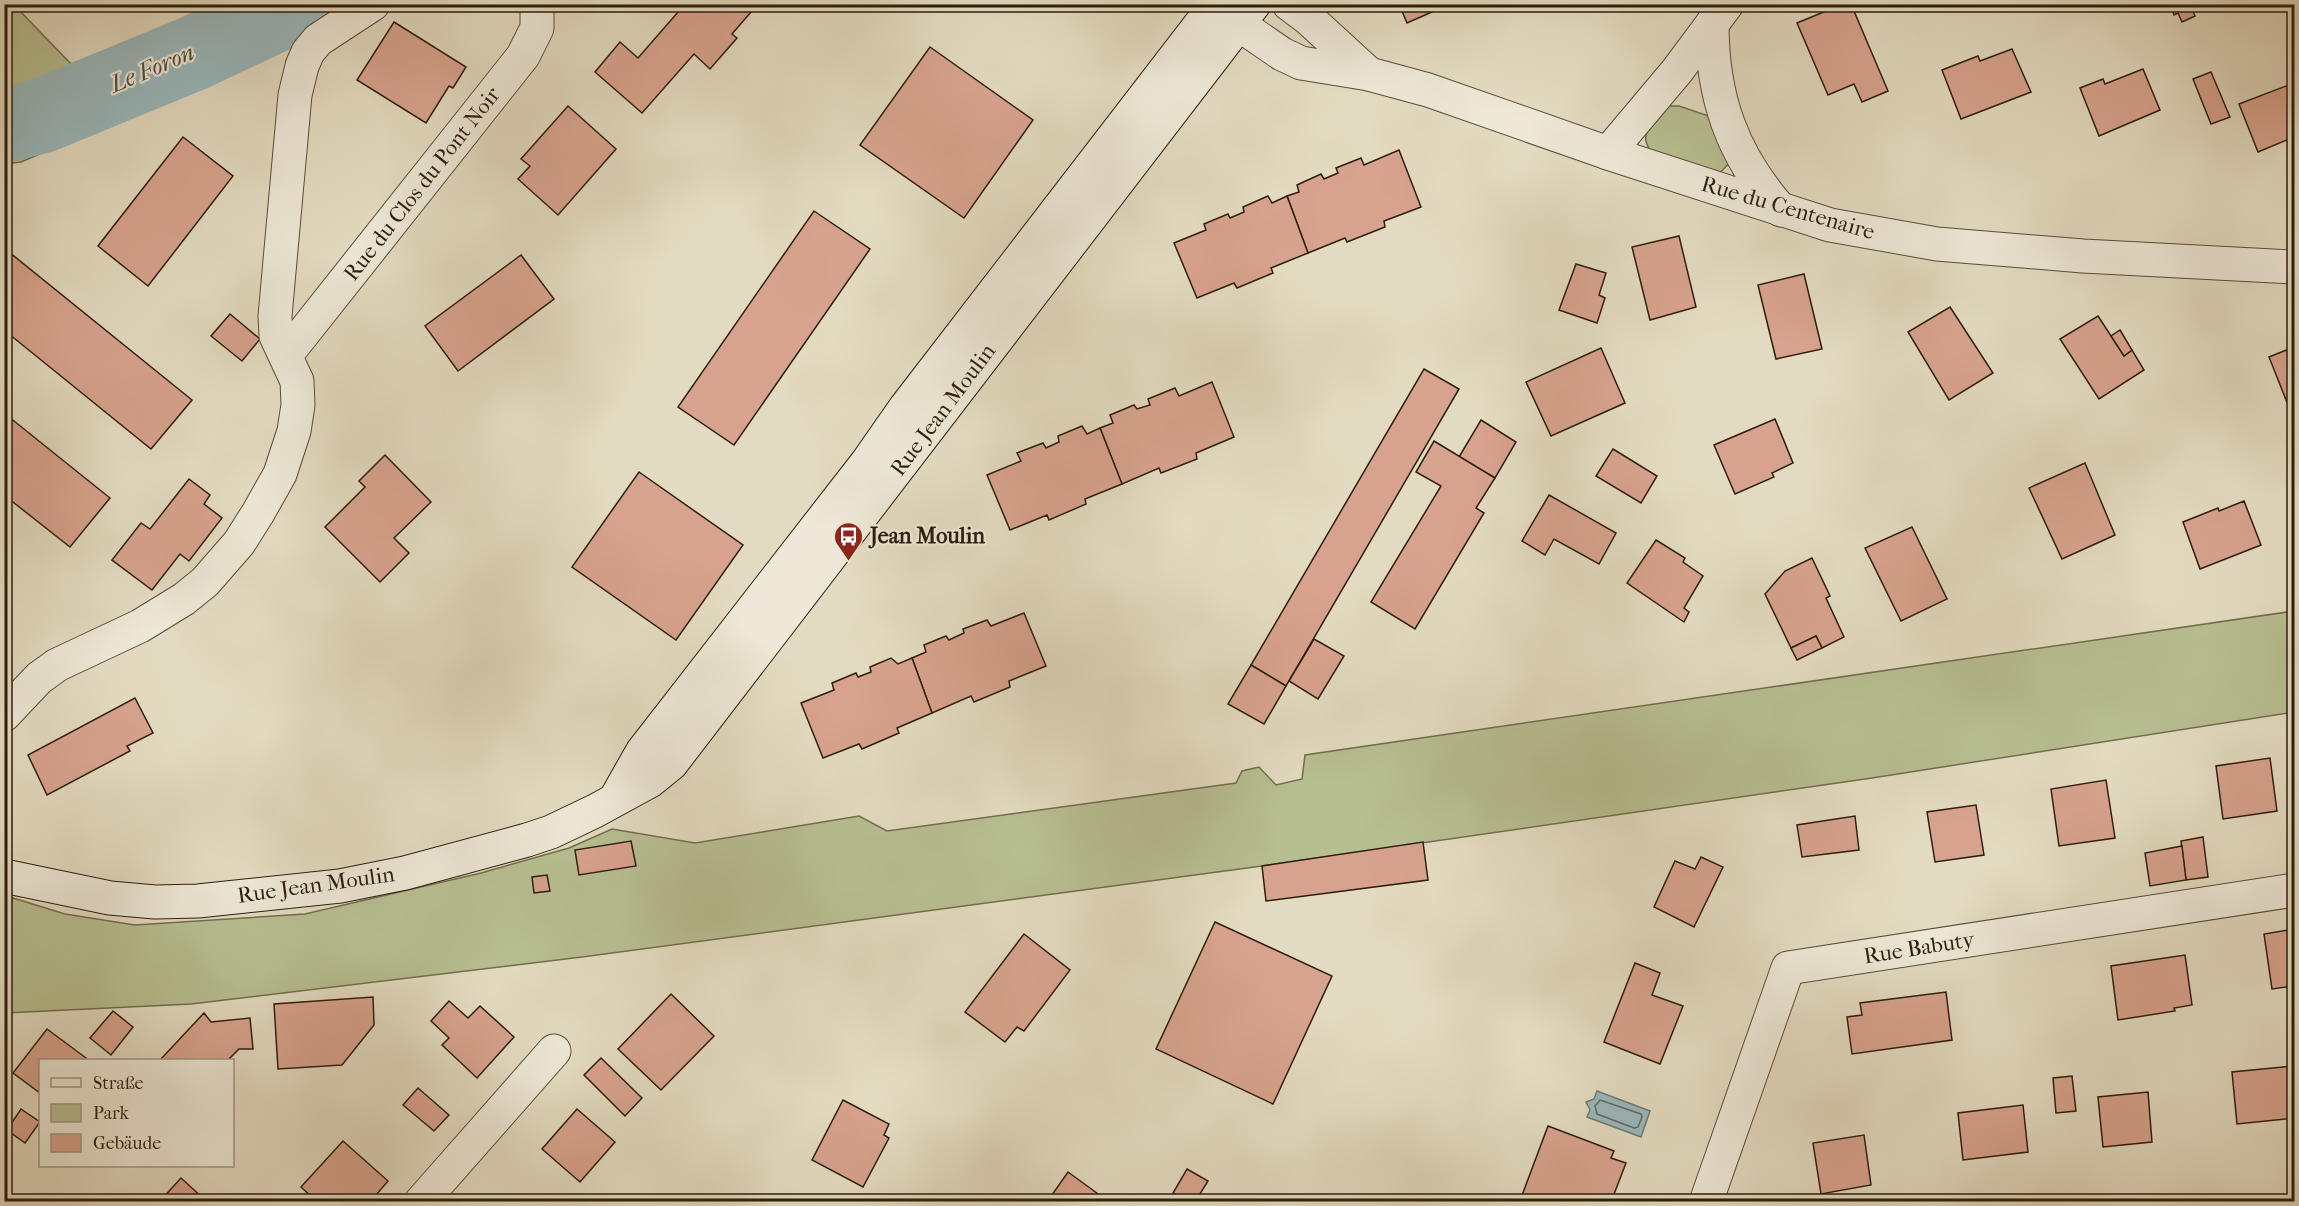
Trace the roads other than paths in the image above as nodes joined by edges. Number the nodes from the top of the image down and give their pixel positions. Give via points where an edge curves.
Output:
1 (373, 4) edge
2 (537, 4) edge
3 (1289, 4) edge
4 (1231, 10) edge
5 (1720, 14) edge
6 (1369, 74) junction
7 (1608, 153) junction
8 (1781, 210) junction
9 (2295, 267) edge
10 (286, 355) junction
11 (4, 715) edge
12 (4, 876) edge
13 (2295, 890) edge
14 (554, 1051) dead end
15 (421, 1202) edge
16 (1706, 1202) edge

1 - 10 street via 318,40 308,52 295,95 275,316 276,336
2 - 10 street, Rue du Clos du Pont Noir via 537,28 523,56
3 - 6 street, Rue du Centenaire
4 - 6 street, Rue du Centenaire via 1292,59
4 - 12 street, Rue Jean Moulin via 671,764 650,781 574,821 527,840 405,873 310,890 155,902 110,898
5 - 7 street
5 - 8 street via 1713,65 1727,124 1755,178
6 - 7 street, Rue du Centenaire via 1428,90
7 - 8 street, Rue du Centenaire
8 - 9 street, Rue du Centenaire via 1852,230 1928,243
10 - 11 street via 297,381 294,431 280,474 239,543 205,582 184,599 140,626 57,665
13 - 16 street, Rue Babuty via 1788,968
14 - 15 street

